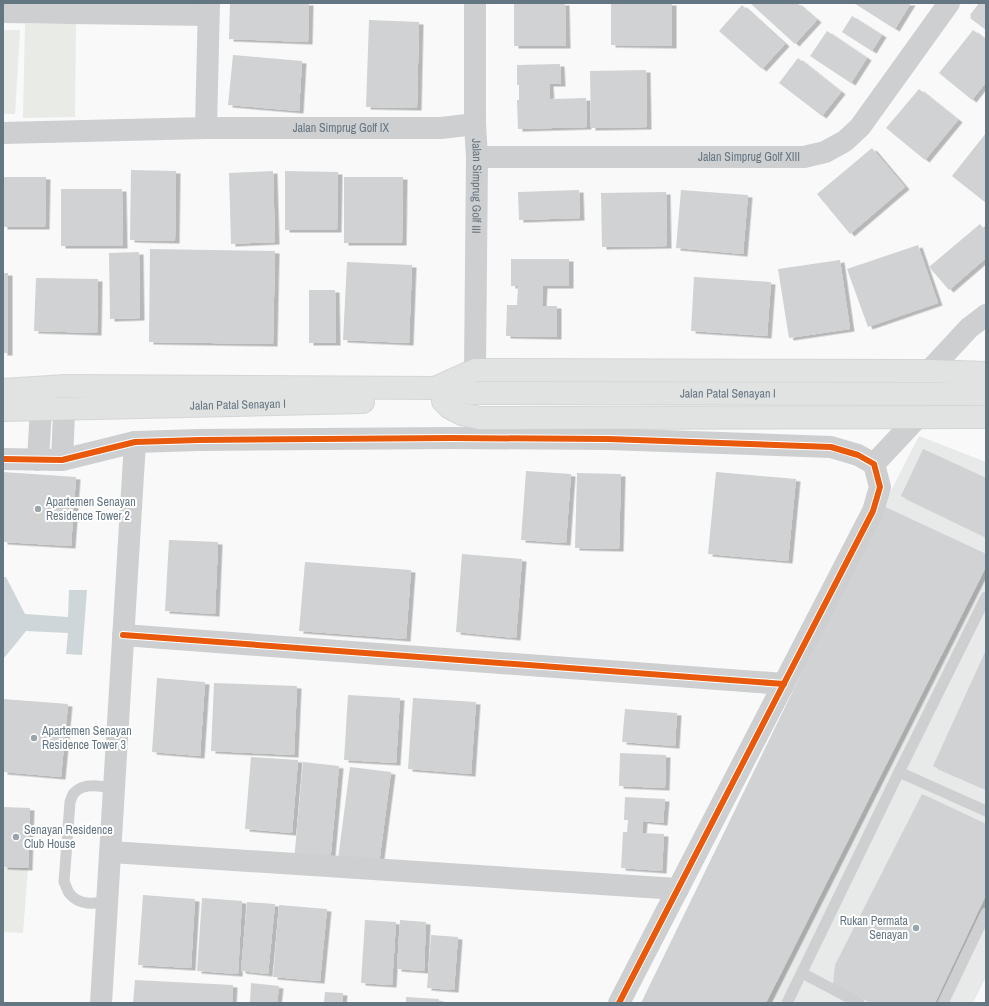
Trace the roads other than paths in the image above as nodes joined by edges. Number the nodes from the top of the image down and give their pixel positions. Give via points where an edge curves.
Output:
1 (475, 3) edge
2 (949, 3) edge
3 (209, 9) edge
4 (3, 12) edge
5 (475, 124) junction
6 (206, 128) junction
7 (3, 133) edge
8 (477, 156) junction
9 (986, 315) edge
10 (986, 324) edge
11 (476, 370) junction
12 (939, 371) junction
13 (986, 372) edge
14 (66, 386) junction
15 (3, 390) edge
16 (439, 394) junction
17 (986, 394) edge
18 (41, 398) junction
19 (64, 408) junction
20 (3, 410) edge
21 (918, 417) junction
22 (986, 417) edge
23 (135, 442) junction
24 (3, 459) edge
25 (38, 460) junction
26 (62, 460) junction
27 (874, 464) junction
28 (986, 597) edge
29 (124, 635) junction
30 (784, 684) junction
31 (899, 772) junction
32 (114, 789) junction
33 (986, 811) edge
34 (111, 852) junction
35 (678, 889) junction
36 (108, 901) junction
37 (986, 913) edge
38 (802, 973) junction
39 (102, 1003) edge
40 (619, 1003) edge
41 (787, 1003) edge
42 (859, 1003) edge
43 (943, 1003) edge

1 - 5 street, Jalan Simprug Golf III
2 - 8 street, Jalan Simprug Golf XIII via 860,126 845,141 824,152 804,157
3 - 4 street
3 - 6 street
5 - 6 street, Jalan Simprug Golf IX via 441,128
5 - 8 street, Jalan Simprug Golf III
6 - 7 street, Jalan Simprug Golf IX
8 - 11 street, Jalan Simprug Golf III
9 - 12 street via 969,328
10 - 12 street via 977,342
11 - 12 main road
11 - 16 main road
12 - 13 main road
14 - 16 main road, Jalan Patal Senayan I
14 - 18 main road, Jalan Patal Senayan I
14 - 19 street
15 - 18 main road, Jalan Patal Senayan I
16 - 17 main road, Jalan Patal Senayan I via 461,388 477,393
16 - 19 main road, Jalan Patal Senayan I
16 - 21 main road via 450,408 478,418
18 - 19 main road, Jalan Patal Senayan I
18 - 20 main road, Jalan Patal Senayan I
18 - 25 street
19 - 26 street
21 - 22 main road
21 - 27 street
23 - 26 street
23 - 27 street via 451,438 616,440 831,447 858,455
23 - 29 street
24 - 25 street
25 - 26 street
27 - 30 street via 880,487 873,511
28 - 31 lane
29 - 30 street
29 - 32 street
30 - 35 street
31 - 33 lane
31 - 38 lane
32 - 34 street
32 - 36 lane via 91,786 73,794 70,802 64,882 69,893 79,902 94,904
34 - 35 street
34 - 36 street
35 - 40 street
36 - 39 street
37 - 43 lane
38 - 41 lane
38 - 42 lane

